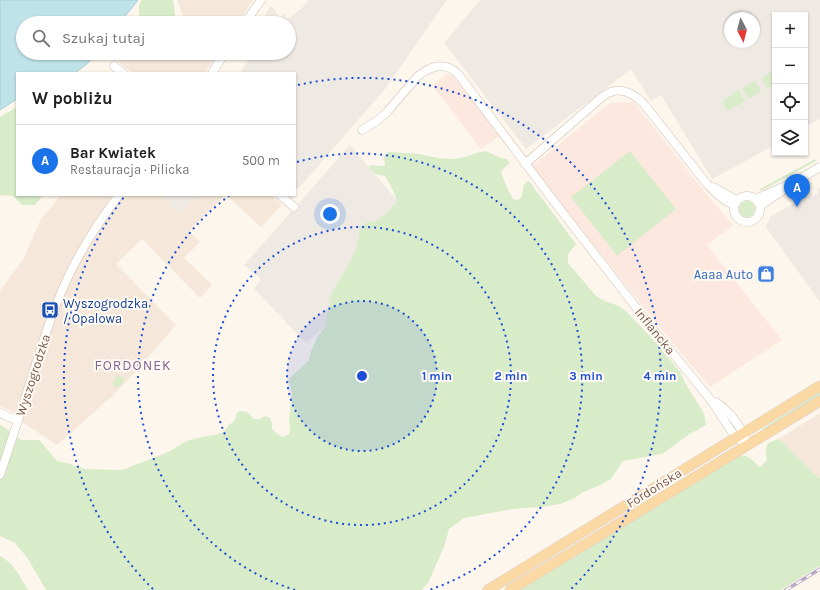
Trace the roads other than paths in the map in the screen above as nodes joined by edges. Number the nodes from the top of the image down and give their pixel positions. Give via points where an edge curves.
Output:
1 (261, 0) edge
2 (250, 16) edge
3 (220, 60) edge
4 (114, 66) dead end
5 (122, 72) edge
6 (213, 72) edge
7 (362, 130) dead end
8 (525, 164) junction
9 (820, 167) edge
10 (118, 196) edge
11 (281, 196) edge
12 (736, 203) junction
13 (758, 203) junction
14 (294, 205) dead end
15 (820, 386) edge
16 (710, 399) junction
17 (820, 401) edge
18 (0, 413) edge
19 (18, 421) junction
20 (736, 422) junction
21 (757, 425) junction
22 (740, 436) junction
23 (748, 446) junction
24 (0, 475) edge
25 (488, 590) edge
26 (510, 590) edge

1 - 2 street
3 - 6 street
4 - 5 street
7 - 8 street, Inflancka via 388,112 422,73 436,67 448,67 458,74
8 - 12 street via 602,97 611,92 628,92 644,104 707,184 719,196
8 - 16 street, Inflancka
9 - 13 street via 796,180 766,203
10 - 19 street, Wyszogrodzka via 72,268 53,314
11 - 14 street
12 - 13 street via 744,196 753,197
12 - 13 street via 736,216 739,220 747,222 757,218 760,212
15 - 21 main road, Fordońska
16 - 20 street, Inflancka via 718,403
16 - 22 street, Inflancka
17 - 23 main road, Fordońska
18 - 19 street
19 - 24 street, Wyszogrodzka
20 - 21 street
20 - 22 street, Inflancka
21 - 22 main road, Fordońska
22 - 23 street
22 - 25 main road, Fordońska
23 - 26 main road, Fordońska

